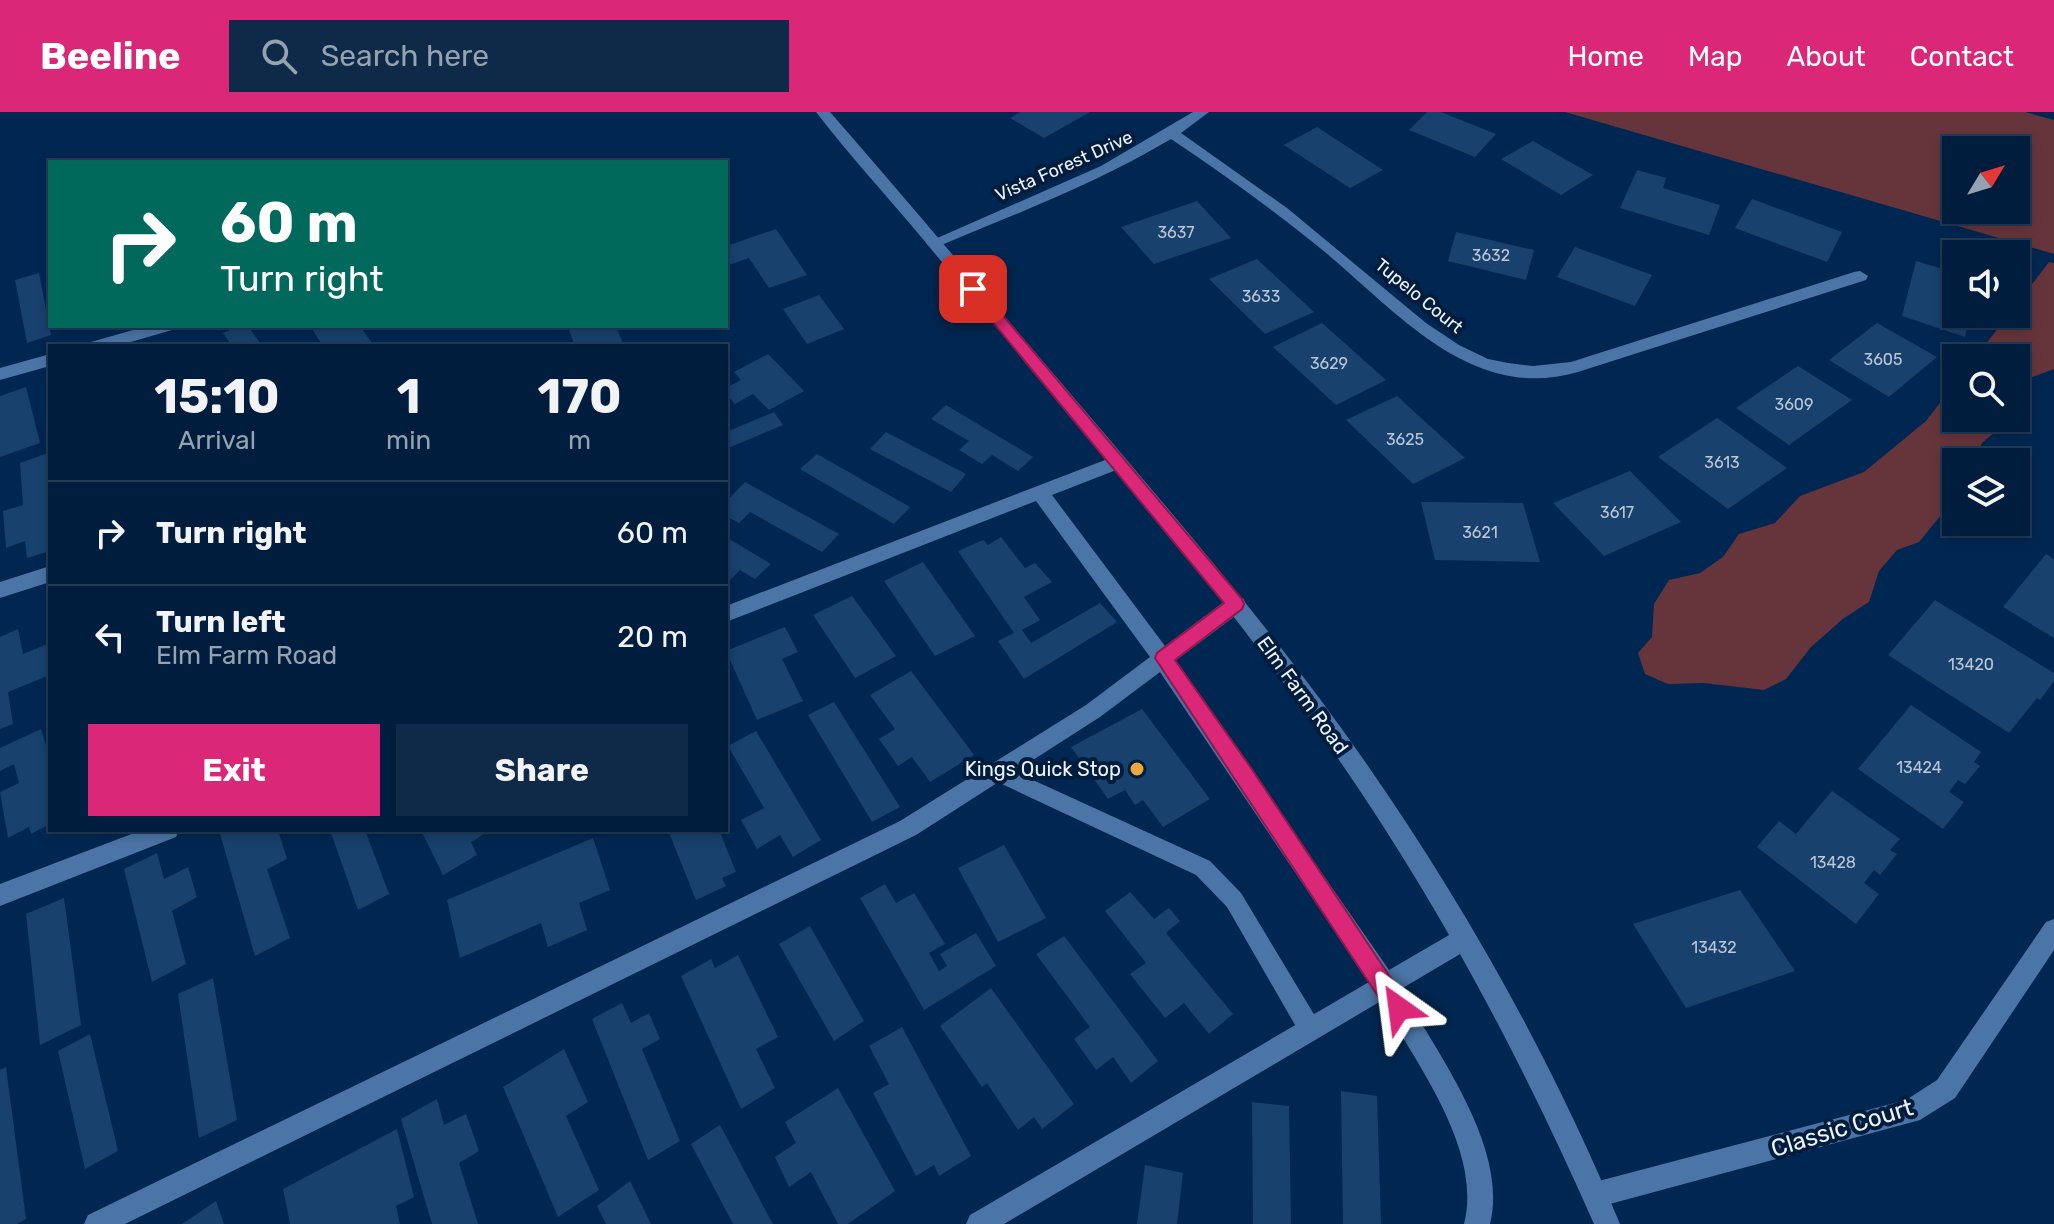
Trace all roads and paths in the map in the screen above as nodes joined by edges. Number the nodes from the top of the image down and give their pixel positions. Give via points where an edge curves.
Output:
1 (823, 112) edge
2 (1202, 112) edge
3 (1173, 134) junction
4 (934, 243) junction
5 (1860, 276) dead end
6 (159, 328) edge
7 (104, 344) edge
8 (48, 361) edge
9 (0, 374) edge
10 (1118, 462) junction
11 (1040, 493) junction
12 (48, 575) edge
13 (0, 590) edge
14 (1236, 604) junction
15 (728, 613) edge
16 (1164, 658) junction
17 (996, 772) junction
18 (163, 832) edge
19 (0, 895) edge
20 (2054, 930) edge
21 (1464, 939) junction
22 (1385, 985) junction
23 (1310, 1029) junction
24 (1595, 1195) junction
25 (97, 1224) edge
26 (979, 1224) edge
27 (1477, 1224) edge
28 (1607, 1224) edge

1 - 4 street, Elm Farm Road
2 - 3 street, Vista Forest Drive
3 - 4 street, Vista Forest Drive via 1116,166
3 - 5 street, Tupelo Court via 1293,218 1441,342 1501,369 1544,373 1572,368
4 - 10 street, Elm Farm Road
6 - 7 street
8 - 9 street
10 - 11 street
10 - 14 street, Elm Farm Road
11 - 15 street
11 - 16 street
12 - 13 street
14 - 16 street
14 - 21 street, Elm Farm Road via 1377,797
16 - 17 street
16 - 22 street
17 - 23 lane via 1203,868 1234,900
17 - 25 street via 908,828
18 - 19 street
20 - 24 street, Classic Court via 1946,1089 1911,1111
21 - 22 street
21 - 24 street, Elm Farm Road
22 - 23 street
22 - 27 street via 1453,1104 1476,1158 1481,1208
23 - 26 street
24 - 28 street, Elm Farm Road

